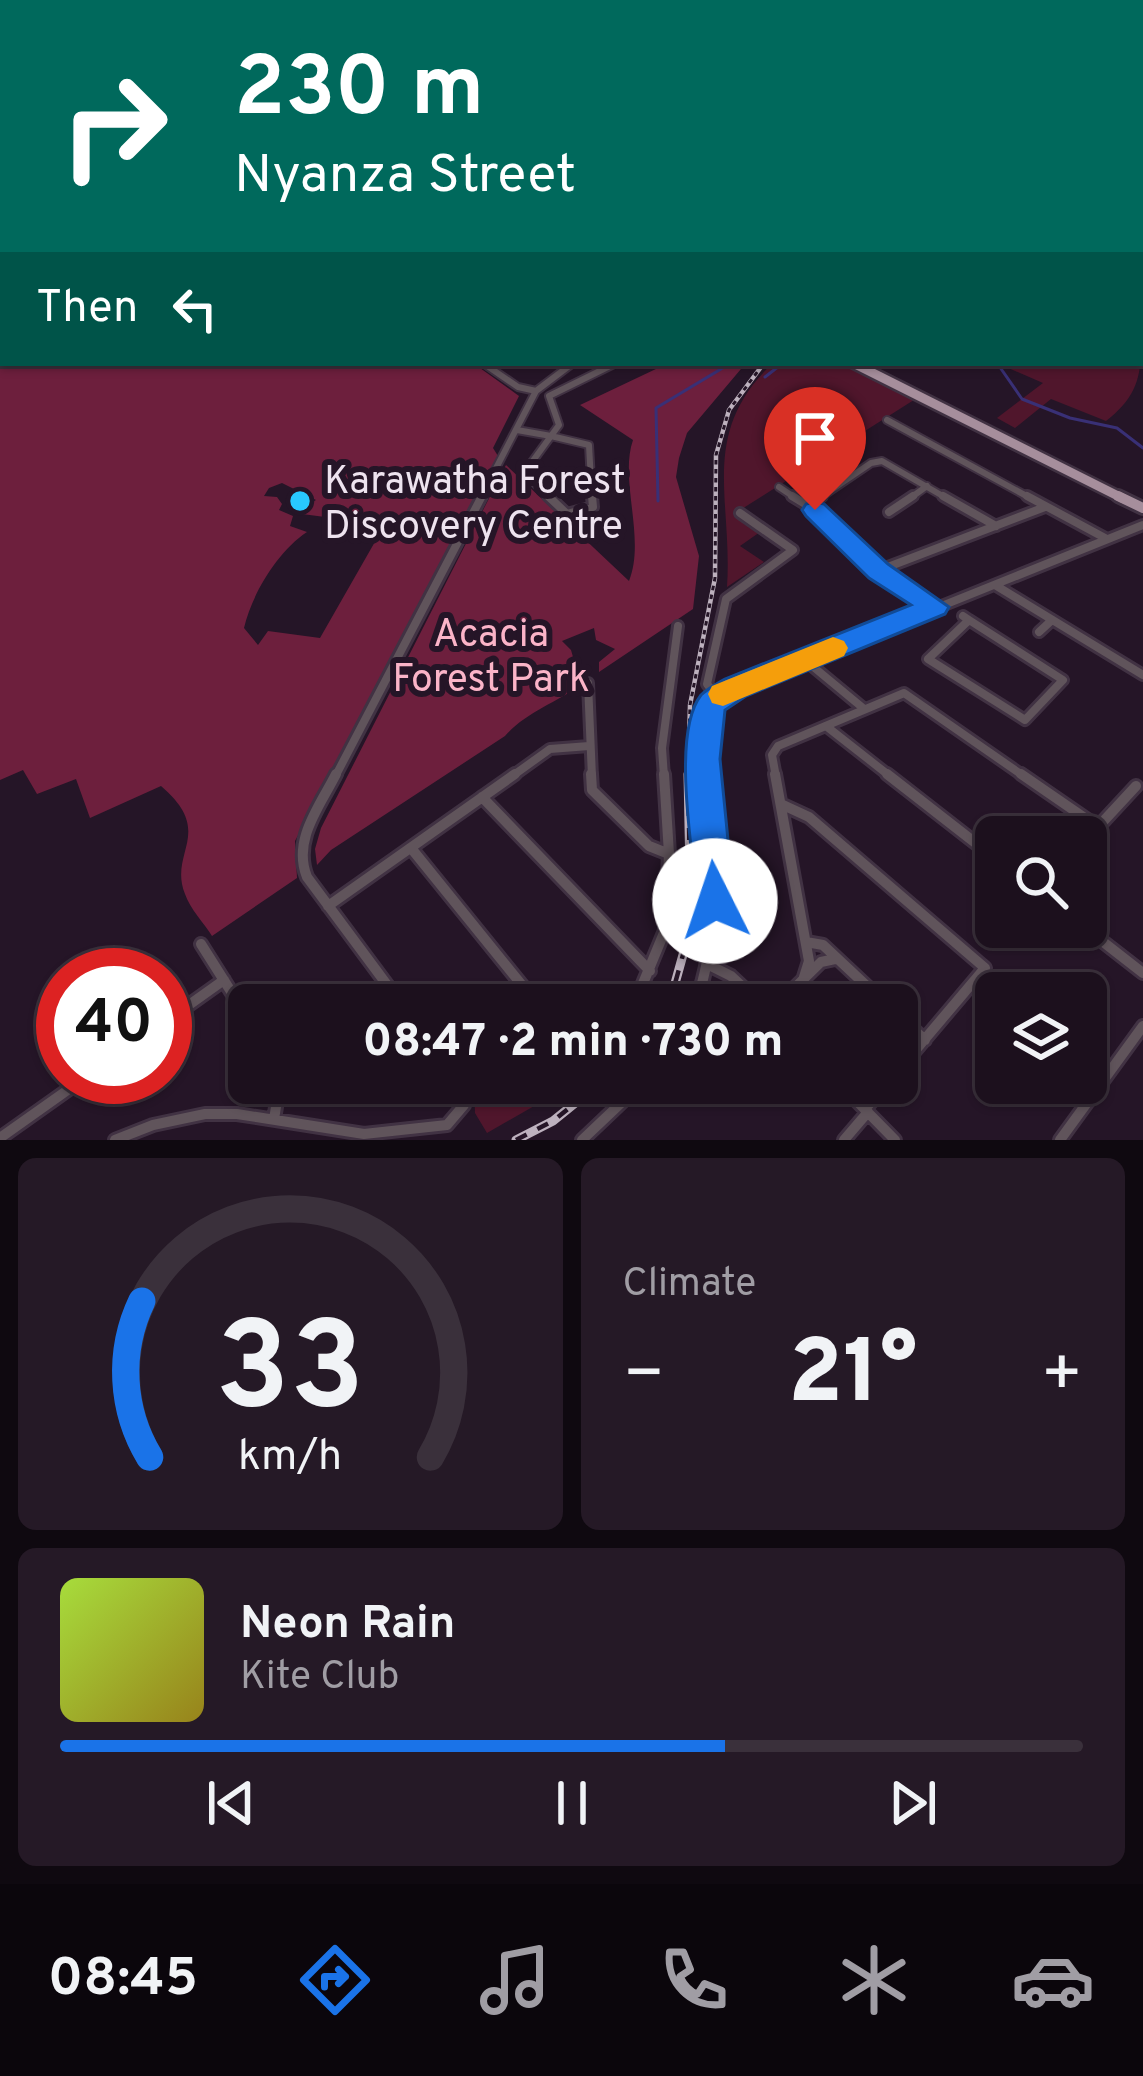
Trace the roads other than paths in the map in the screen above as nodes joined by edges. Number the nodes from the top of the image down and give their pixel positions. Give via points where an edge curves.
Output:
1 (487, 366) edge
2 (569, 366) edge
3 (610, 366) edge
4 (867, 366) edge
5 (536, 391) junction
6 (886, 420) dead end
7 (517, 430) junction
8 (549, 436) junction
9 (927, 486) junction
10 (779, 488) dead end
11 (808, 505) junction
12 (1143, 505) edge
13 (1047, 506) junction
14 (889, 512) dead end
15 (740, 513) dead end
16 (996, 526) junction
17 (1143, 526) edge
18 (1106, 538) junction
19 (879, 571) junction
20 (994, 584) junction
21 (935, 607) junction
22 (966, 618) joint
23 (1052, 620) junction
24 (681, 632) dead end
25 (1039, 632) dead end
26 (805, 660) junction
27 (1143, 675) edge
28 (588, 683) dead end
29 (718, 698) junction
30 (863, 708) junction
31 (826, 726) junction
32 (589, 746) junction
33 (1136, 786) dead end
34 (482, 797) junction
35 (783, 806) junction
36 (1082, 816) edge
37 (1107, 817) edge
38 (975, 843) edge
39 (411, 848) junction
40 (669, 854) junction
41 (328, 906) junction
42 (802, 922) junction
43 (201, 944) dead end
44 (1107, 945) edge
45 (806, 946) junction
46 (824, 946) junction
47 (838, 959) junction
48 (711, 966) junction
49 (650, 971) junction
50 (1143, 973) edge
51 (804, 977) junction
52 (224, 980) junction
53 (386, 984) edge
54 (521, 984) edge
55 (644, 984) edge
56 (703, 984) edge
57 (739, 984) edge
58 (797, 984) edge
59 (865, 984) edge
60 (228, 986) edge
61 (192, 1003) edge
62 (1143, 1026) edge
63 (918, 1034) edge
64 (925, 1040) junction
65 (918, 1048) edge
66 (48, 1104) edge
67 (276, 1104) edge
68 (463, 1104) edge
69 (620, 1104) edge
70 (859, 1104) edge
71 (872, 1104) edge
72 (866, 1111) junction
73 (274, 1119) junction
74 (0, 1138) edge
75 (115, 1140) edge
76 (582, 1140) edge
77 (844, 1140) edge
78 (896, 1140) edge
79 (1060, 1140) edge

1 - 5 street
2 - 5 street
3 - 8 street via 549,396 559,423
4 - 12 main road
5 - 7 street
6 - 13 street
7 - 8 street
7 - 41 street via 304,836 301,862
8 - 8 street via 525,476 578,515 595,503 590,446
9 - 11 street via 876,461
9 - 14 street
9 - 16 street
10 - 11 street
11 - 19 street
13 - 16 street
13 - 18 street
15 - 29 street via 794,550 727,599 707,684
16 - 19 street
17 - 18 street
18 - 20 street
19 - 21 street
20 - 21 street
20 - 23 street
21 - 26 street
22 - 22 street via 1063,680 1025,720 928,659
23 - 25 street
23 - 27 street
24 - 40 street via 662,748
26 - 29 street
26 - 30 street
28 - 32 street
29 - 48 street via 704,734 715,887
30 - 31 street
30 - 36 street via 904,693
31 - 35 street via 773,750
31 - 38 street
32 - 34 street via 550,749
32 - 40 street via 596,795 649,846
33 - 37 street
34 - 39 street
34 - 49 street
35 - 42 street
35 - 64 street via 808,817 985,968
39 - 41 street
39 - 54 street
40 - 49 street via 666,928
41 - 53 street
42 - 45 street
42 - 46 street
43 - 52 street
44 - 50 street
45 - 46 street
45 - 47 street
45 - 51 street
46 - 47 street
47 - 51 street
47 - 59 street
48 - 56 street
48 - 57 street
49 - 55 street
51 - 58 street
52 - 60 street
52 - 61 street
62 - 79 street
63 - 64 street
64 - 65 street
66 - 74 street
67 - 73 street
68 - 73 street via 447,1125 364,1134
69 - 76 street
70 - 72 street
71 - 72 street
72 - 77 street
72 - 78 street
73 - 75 street via 205,1114

